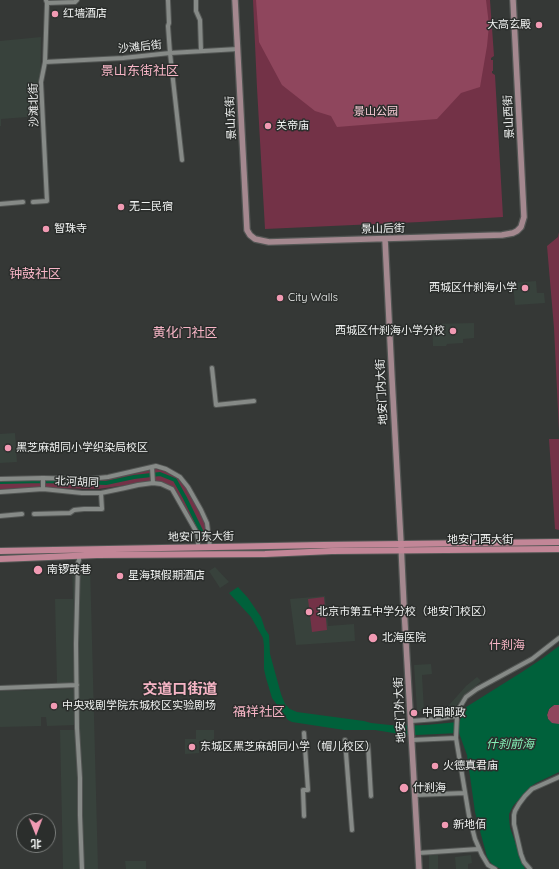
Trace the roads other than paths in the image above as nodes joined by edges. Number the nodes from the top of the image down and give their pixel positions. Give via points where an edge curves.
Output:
1 (77, 0) edge
2 (168, 0) edge
3 (196, 0) edge
4 (235, 0) edge
5 (513, 0) edge
6 (46, 1) edge
7 (238, 49) junction
8 (201, 51) junction
9 (170, 53) junction
10 (45, 62) junction
11 (182, 160) dead end
12 (24, 202) dead end
13 (33, 202) dead end
14 (0, 204) edge
15 (517, 231) joint
16 (250, 235) joint
17 (385, 239) junction
18 (212, 368) dead end
19 (254, 401) dead end
20 (152, 467) junction
21 (43, 478) junction
22 (0, 479) edge
23 (153, 483) junction
24 (43, 489) junction
25 (0, 492) edge
26 (101, 493) junction
27 (22, 514) dead end
28 (34, 514) dead end
29 (0, 516) edge
30 (559, 542) edge
31 (198, 547) junction
32 (401, 547) junction
33 (210, 548) junction
34 (559, 549) edge
35 (0, 551) edge
36 (79, 556) junction
37 (0, 559) edge
38 (559, 638) edge
39 (77, 685) junction
40 (0, 688) edge
41 (457, 716) junction
42 (411, 721) junction
43 (304, 733) dead end
44 (456, 738) junction
45 (345, 740) dead end
46 (412, 740) junction
47 (368, 744) dead end
48 (559, 777) edge
49 (465, 794) junction
50 (415, 795) junction
51 (371, 796) dead end
52 (304, 816) dead end
53 (352, 830) dead end
54 (479, 849) junction
55 (418, 853) junction
56 (82, 869) edge
57 (418, 869) edge
58 (495, 869) edge
59 (530, 869) edge

1 - 6 street
2 - 9 street
3 - 8 street via 196,11 200,20
4 - 7 street, 景山东街
5 - 15 street, 景山西街 via 524,218
6 - 10 street, 沙滩北街
7 - 8 street, 沙滩后街
7 - 16 street, 景山东街 via 246,219
8 - 9 street, 沙滩后街
9 - 10 street, 沙滩后街
9 - 11 street
10 - 13 street, 沙滩北街 via 41,82 47,201
12 - 14 street
15 - 17 street, 景山后街 via 502,235
16 - 17 street, 景山后街 via 254,239 269,242
17 - 32 street, 地安门内大街
18 - 19 street via 216,405
20 - 21 street via 89,479
20 - 23 street
20 - 33 street via 166,469 180,477 188,487 207,523
21 - 22 street
21 - 24 street
23 - 26 street, 北河胡同
23 - 31 street via 172,489 197,533
24 - 25 street, 北河胡同
24 - 26 street, 北河胡同
26 - 28 street via 102,509
27 - 29 street
30 - 32 main road, 地安门西大街
31 - 33 main road, 地安门东大街
31 - 35 main road, 地安门东大街
32 - 33 main road, 地安门东大街
32 - 34 main road, 地安门西大街
32 - 36 main road, 地安门东大街 via 265,554
32 - 42 street, 地安门外大街
36 - 37 main road, 地安门东大街
36 - 39 street
38 - 41 street via 532,659 466,696
39 - 40 street
39 - 56 street
41 - 42 street
41 - 44 street
42 - 46 street, 地安门外大街
43 - 52 street via 308,790 303,790
44 - 46 street
44 - 49 street
45 - 53 street
46 - 50 street, 地安门外大街
47 - 51 street
48 - 59 street via 532,789 515,811 514,824 521,854
49 - 50 street
49 - 54 street
50 - 55 street, 地安门外大街
54 - 55 street
54 - 58 street via 488,865
55 - 57 street, 地安门外大街

